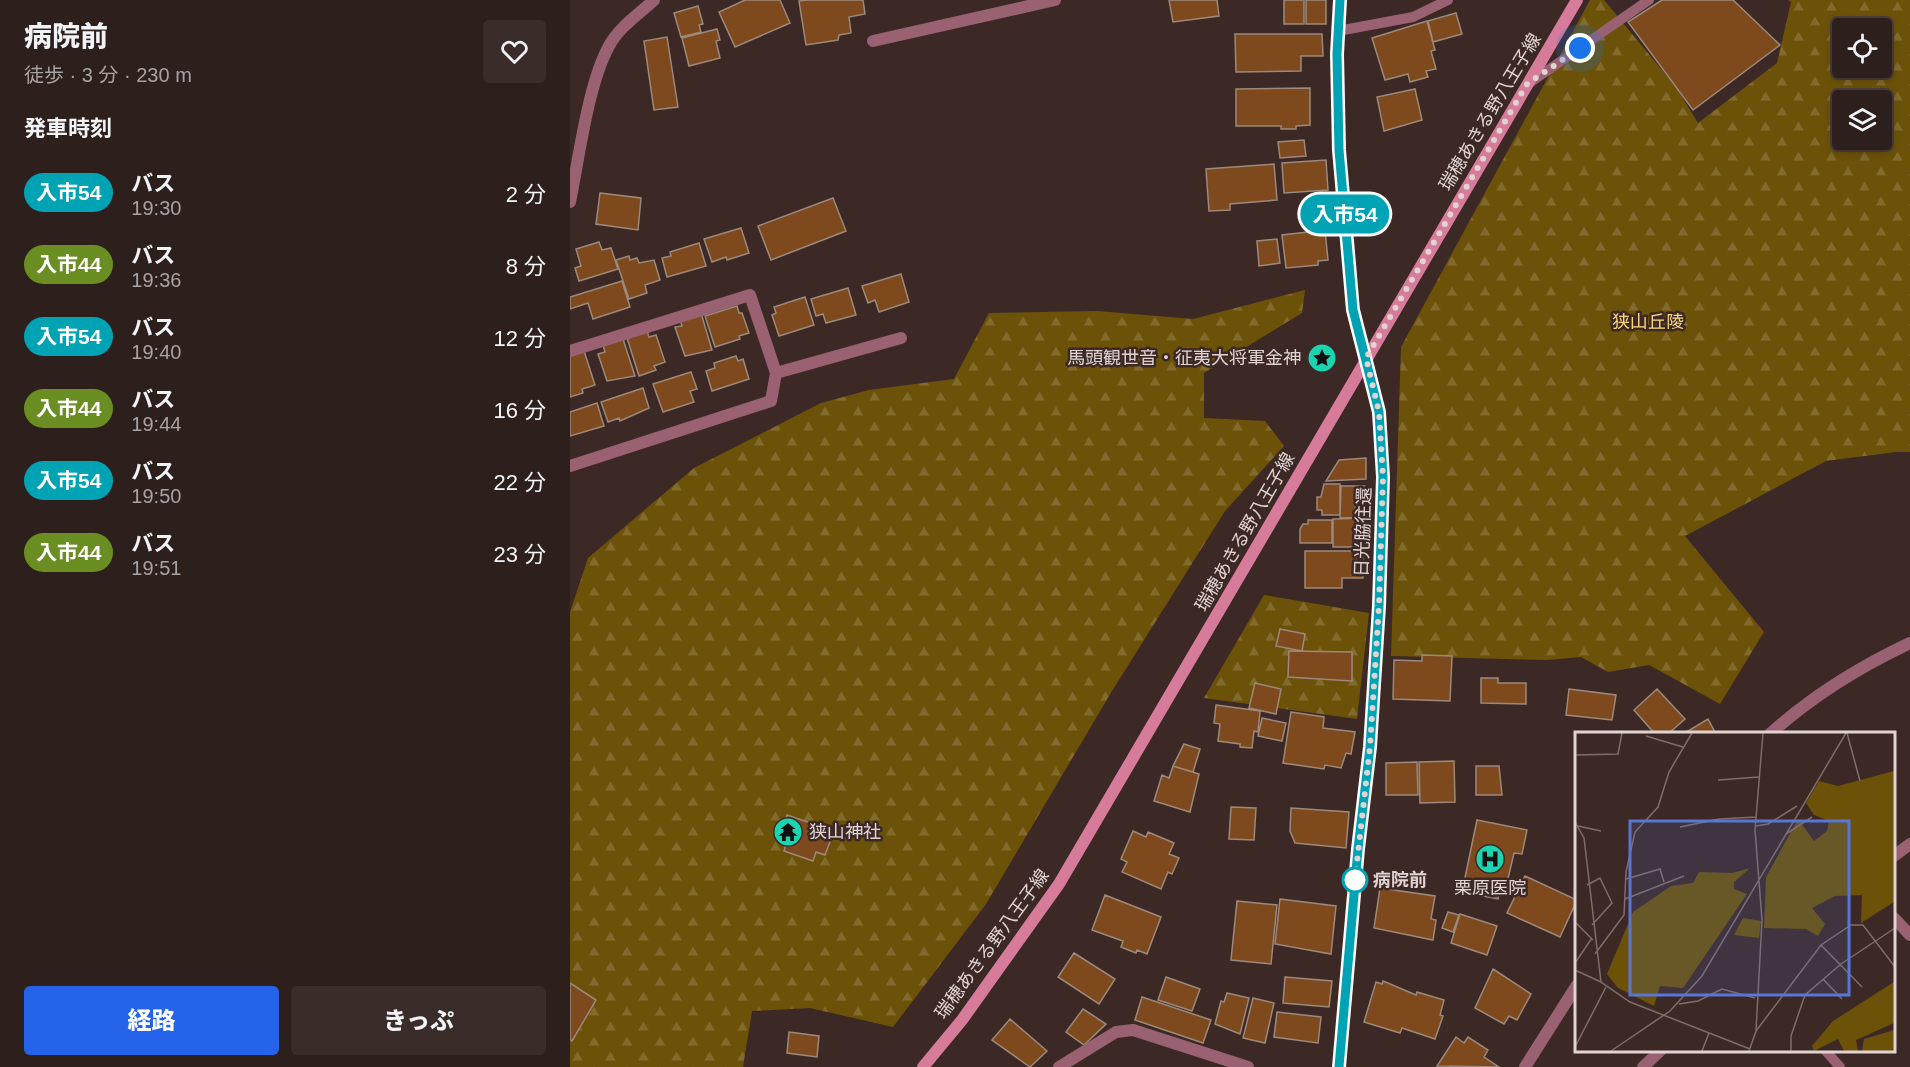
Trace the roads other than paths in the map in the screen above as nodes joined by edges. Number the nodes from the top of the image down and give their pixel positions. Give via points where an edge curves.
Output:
1 (654, 0) edge
2 (1056, 0) edge
3 (1340, 0) edge
4 (1448, 0) edge
5 (1577, 0) edge
6 (1649, 0) edge
7 (1338, 31) junction
8 (873, 41) dead end
9 (1527, 84) junction
10 (570, 202) edge
11 (901, 338) dead end
12 (570, 351) edge
13 (1366, 358) junction
14 (776, 372) junction
15 (570, 466) edge
16 (1910, 643) edge
17 (1772, 732) edge
18 (1910, 844) edge
19 (1895, 855) edge
20 (1895, 920) edge
21 (1910, 935) edge
22 (1575, 988) edge
23 (1659, 1052) edge
24 (1827, 1052) edge
25 (922, 1067) edge
26 (1059, 1067) edge
27 (1248, 1067) edge
28 (1339, 1067) edge
29 (1525, 1067) edge
30 (1643, 1067) edge
31 (1840, 1067) edge

1 - 10 street via 609,44 598,70
2 - 8 street
3 - 7 street, 日光脇往還
4 - 7 lane via 1413,17
5 - 9 main road, 瑞穂あきる野八王子線
6 - 9 lane
7 - 13 street, 日光脇往還 via 1342,184 1353,310
9 - 13 main road, 瑞穂あきる野八王子線
11 - 14 street
12 - 14 street via 750,295
13 - 25 main road, 瑞穂あきる野八王子線 via 1059,884 976,1001
13 - 28 street, 日光脇往還 via 1379,412 1379,594 1370,747
14 - 15 street via 771,401
16 - 17 street via 1826,689
18 - 19 street
20 - 21 street
22 - 29 street
23 - 30 street
24 - 31 lane
26 - 27 street via 1116,1032 1133,1030

